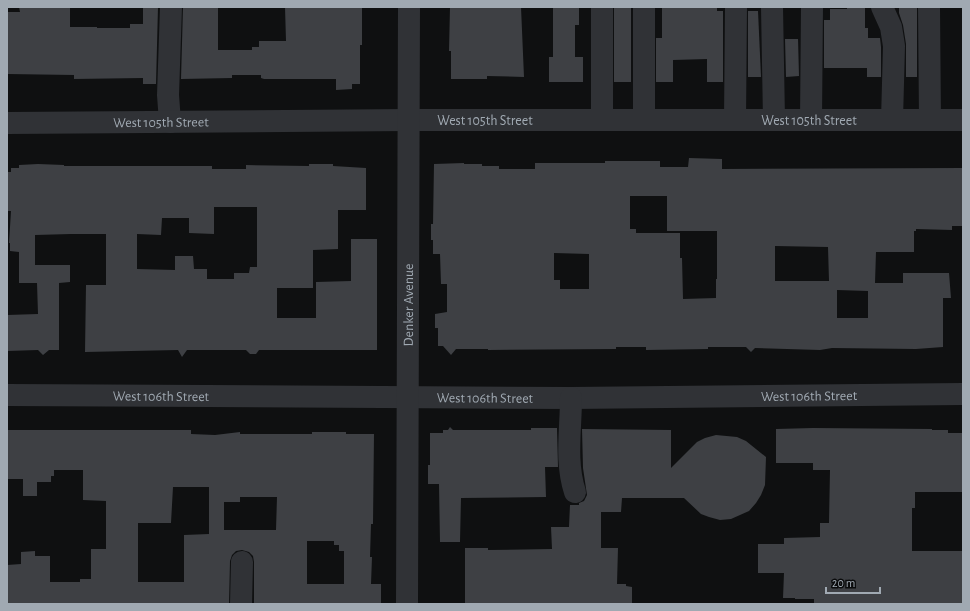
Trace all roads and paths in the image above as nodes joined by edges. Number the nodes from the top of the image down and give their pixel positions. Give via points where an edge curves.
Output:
1 (171, 7) edge
2 (409, 7) edge
3 (602, 7) edge
4 (644, 7) edge
5 (736, 7) edge
6 (772, 7) edge
7 (812, 7) edge
8 (882, 7) edge
9 (929, 7) edge
10 (409, 120) junction
11 (602, 120) junction
12 (644, 120) junction
13 (735, 120) junction
14 (774, 120) junction
15 (811, 120) junction
16 (892, 120) junction
17 (930, 120) junction
18 (963, 120) edge
19 (170, 122) junction
20 (7, 123) edge
21 (963, 394) edge
22 (7, 395) edge
23 (408, 397) junction
24 (571, 398) junction
25 (575, 492) dead end
26 (242, 562) dead end
27 (241, 604) edge
28 (407, 604) edge

1 - 19 street via 168,96
2 - 10 street, Denker Avenue
3 - 11 street
4 - 12 street
5 - 13 street
6 - 14 street
7 - 15 street
8 - 16 street via 891,27 894,46
9 - 17 street
10 - 11 street, West 105th Street
10 - 19 street, West 105th Street
10 - 23 street, Denker Avenue
11 - 12 street, West 105th Street
12 - 13 street, West 105th Street
13 - 14 street, West 105th Street
14 - 15 street, West 105th Street
15 - 16 street, West 105th Street
16 - 17 street, West 105th Street
17 - 18 street, West 105th Street
19 - 20 street, West 105th Street
21 - 24 street, West 106th Street
22 - 23 street, West 106th Street
23 - 24 street, West 106th Street
23 - 28 street, Denker Avenue
24 - 25 street via 570,460
26 - 27 street

